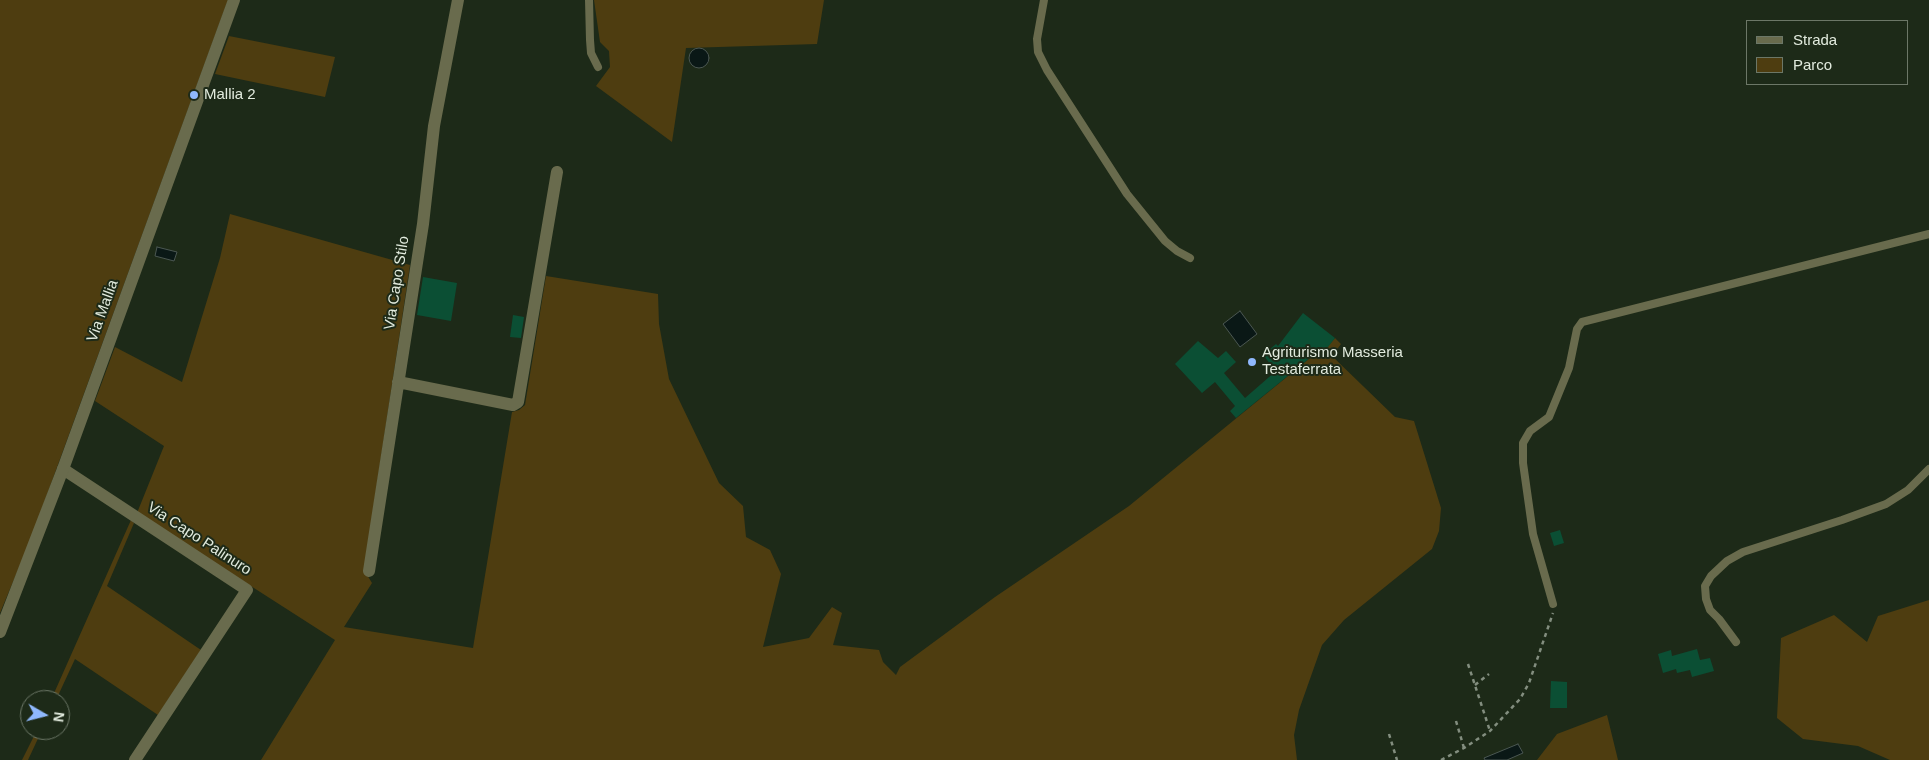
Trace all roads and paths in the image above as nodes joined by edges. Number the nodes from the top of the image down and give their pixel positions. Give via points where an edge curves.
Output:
1 (234, 0) edge
2 (458, 0) edge
3 (589, 0) edge
4 (1044, 0) edge
5 (598, 67) dead end
6 (557, 172) dead end
7 (1929, 234) edge
8 (1190, 258) dead end
9 (398, 382) junction
10 (63, 469) junction
11 (1929, 469) edge
12 (369, 571) dead end
13 (1553, 604) joint
14 (0, 632) edge
15 (1736, 642) dead end
16 (1468, 664) dead end
17 (1489, 674) dead end
18 (1475, 685) junction
19 (1456, 721) dead end
20 (1490, 731) junction
21 (1389, 734) dead end
22 (1464, 748) junction
23 (134, 760) edge
24 (1397, 760) edge
25 (1441, 760) edge

1 - 10 street, Via Mallia
2 - 9 street, Via Capo Stilo via 434,126 423,224
3 - 5 lane via 590,40
4 - 8 lane via 1038,52 1047,70 1127,194 1166,240
6 - 9 street via 518,402 513,404
7 - 13 lane via 1582,322 1577,329 1569,368 1549,417 1530,431 1523,443 1533,534
9 - 12 street, Via Capo Stilo
10 - 14 street, Via Mallia
10 - 23 street, Via Capo Palinuro via 247,590
11 - 15 lane via 1908,490 1886,504 1743,552 1722,566 1705,586 1706,599 1710,610
13 - 20 path via 1552,618 1529,683 1520,699
16 - 18 path
17 - 18 path
18 - 20 path
19 - 22 path
20 - 22 path
21 - 24 path
22 - 25 path

